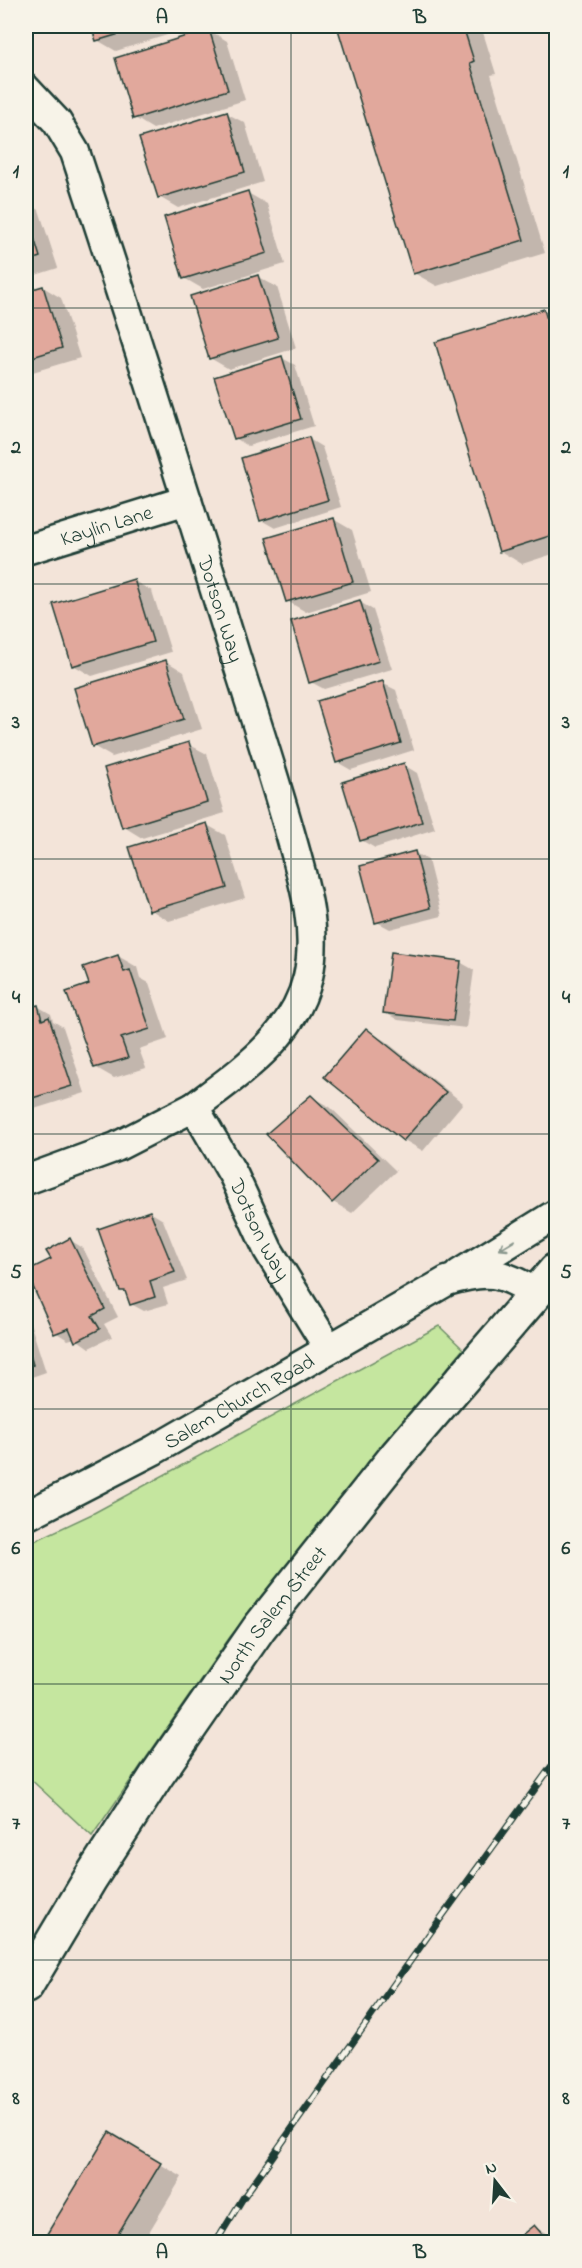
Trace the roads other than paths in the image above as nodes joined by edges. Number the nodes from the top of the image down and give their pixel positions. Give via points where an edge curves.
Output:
1 (26, 89) edge
2 (187, 500) junction
3 (26, 550) edge
4 (194, 1107) junction
5 (26, 1180) edge
6 (556, 1214) edge
7 (447, 1281) junction
8 (547, 1282) edge
9 (329, 1349) junction
10 (26, 1516) edge
11 (26, 1986) edge

1 - 2 street, Dotson Way via 57,122 75,152
2 - 3 street, Kaylin Lane
2 - 4 street, Dotson Way via 283,808 312,931 308,977 275,1040
4 - 5 street, Dotson Way via 116,1146
4 - 9 street, Dotson Way via 234,1176 268,1250
6 -> 7 street, Salem Church Road
7 - 8 street, Salem Church Road via 470,1274 491,1274
7 - 9 street, Salem Church Road
8 - 11 main road, North Salem Street via 396,1456 258,1628 157,1775
9 - 10 street, Salem Church Road via 154,1450

